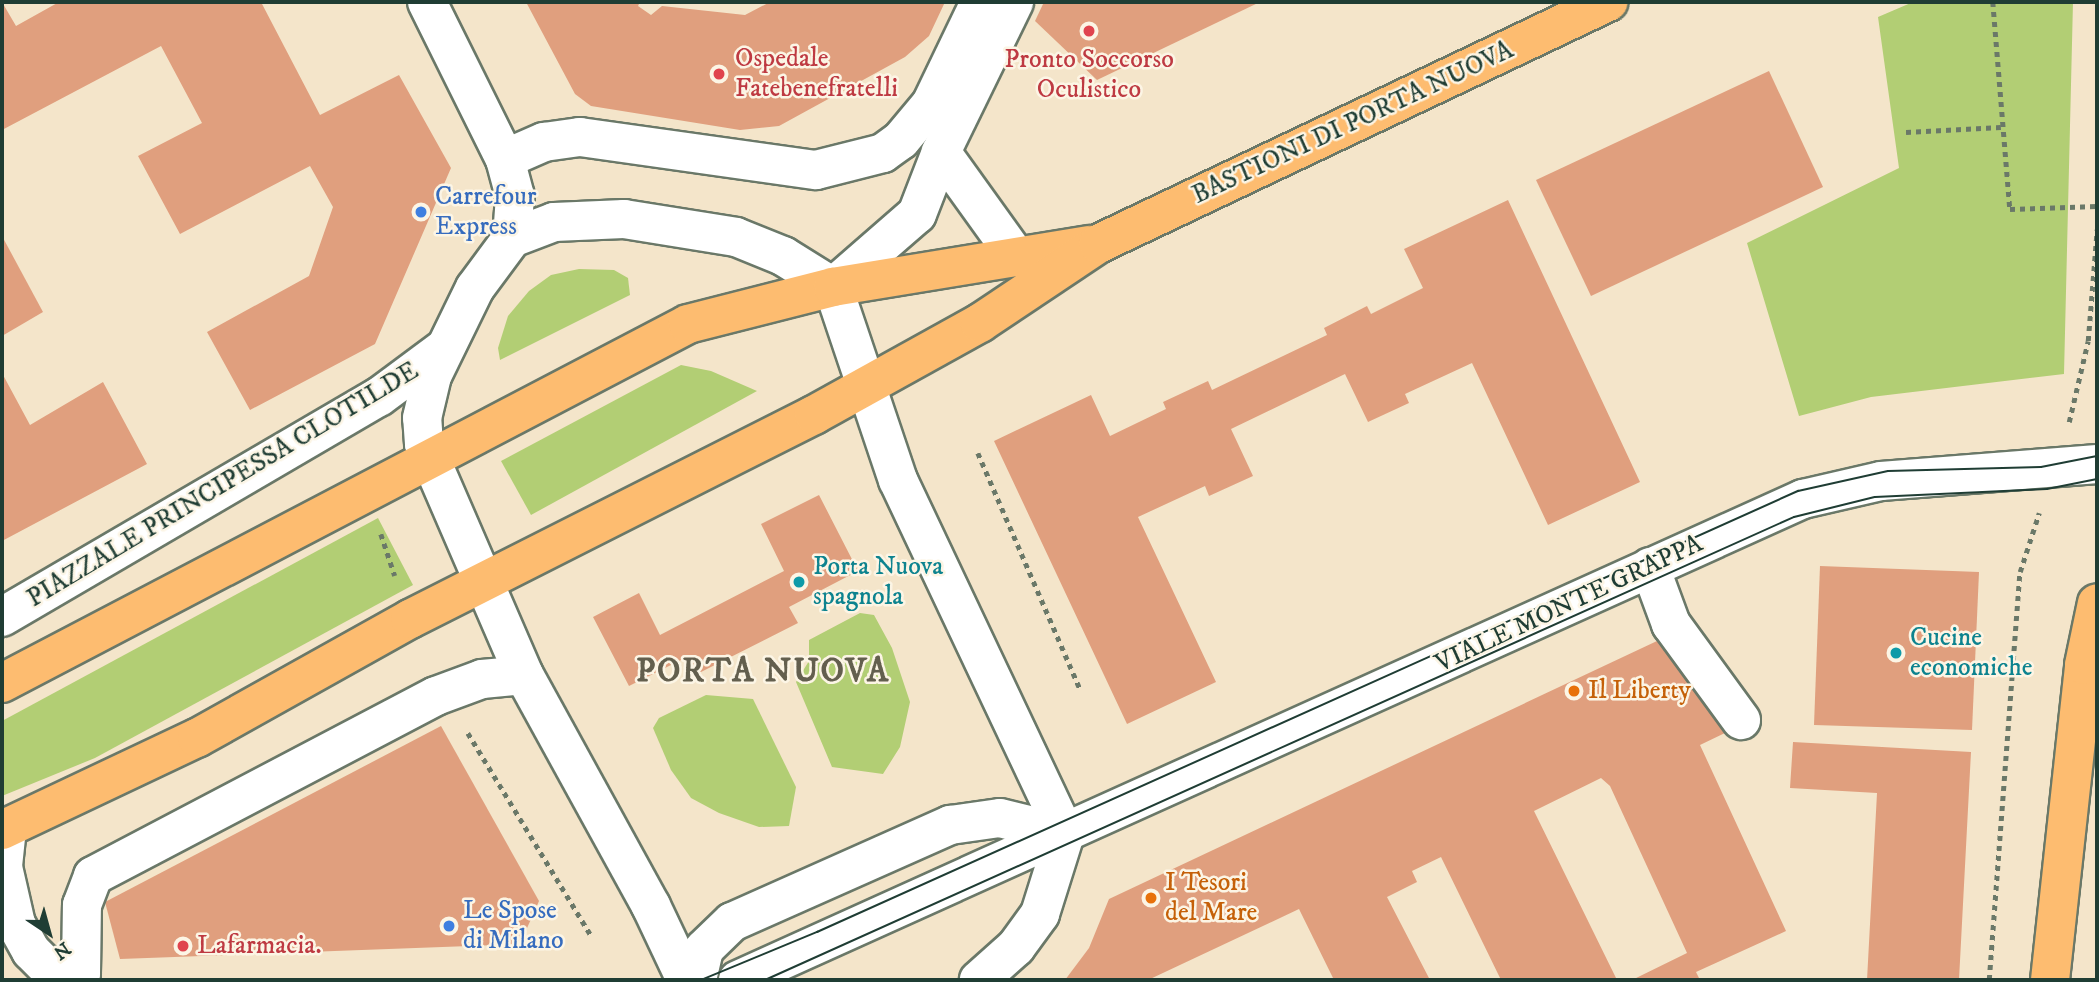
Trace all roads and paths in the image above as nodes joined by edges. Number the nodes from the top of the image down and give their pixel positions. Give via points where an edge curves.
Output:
1 (427, 2) edge
2 (980, 2) edge
3 (1014, 2) edge
4 (1608, 2) edge
5 (1993, 2) edge
6 (2001, 127) junction
7 (1906, 132) dead end
8 (941, 152) junction
9 (505, 159) junction
10 (2097, 206) edge
11 (2097, 229) edge
12 (512, 238) junction
13 (1098, 244) junction
14 (1015, 255) junction
15 (833, 288) junction
16 (442, 350) junction
17 (864, 387) junction
18 (2077, 398) dead end
19 (978, 453) dead end
20 (427, 457) junction
21 (2097, 464) edge
22 (381, 534) dead end
23 (1650, 567) junction
24 (2020, 572) dead end
25 (396, 578) dead end
26 (482, 584) junction
27 (2097, 603) edge
28 (2, 617) edge
29 (524, 675) junction
30 (2, 683) edge
31 (1080, 688) dead end
32 (460, 720) dead end
33 (1741, 720) dead end
34 (4, 829) edge
35 (1065, 834) junction
36 (591, 935) dead end
37 (60, 980) edge
38 (74, 980) edge
39 (687, 980) edge
40 (697, 980) edge
41 (738, 980) edge
42 (979, 980) edge
43 (1989, 980) edge
44 (2050, 980) edge

1 - 9 street
2 - 9 street via 932,104 901,141 883,153 816,170 580,137 544,142
3 - 8 street
4 - 13 main road, BASTIONI DI PORTA NUOVA
5 - 6 path
6 - 7 path
6 - 10 path via 2010,209
8 - 14 street
8 - 15 street via 917,214
9 - 12 street via 515,196
11 - 18 path via 2088,341
12 - 15 street via 539,225 570,219 675,224 760,245
12 - 16 street, PIAZZALE PRINCIPESSA CLOTILDE via 475,289
13 - 14 main road, BASTIONI DI PORTA NUOVA
13 - 17 main road, BASTIONI DI PORTA NUOVA via 980,323
14 - 15 main road, BASTIONI DI PORTA NUOVA
15 - 17 street
15 - 20 main road via 688,324
16 - 20 street, PIAZZALE PRINCIPESSA CLOTILDE via 424,404 422,431
16 - 28 street, PIAZZALE PRINCIPESSA CLOTILDE via 379,397
17 - 26 main road
17 - 35 street via 898,480
19 - 31 path
20 - 26 street, PIAZZALE PRINCIPESSA CLOTILDE
20 - 30 main road
21 - 23 street, VIALE MONTE GRAPPA via 1843,488 1762,516
22 - 25 path
23 - 33 street via 1671,624
23 - 35 street, VIALE MONTE GRAPPA
24 - 43 path
26 - 29 street, PIAZZALE PRINCIPESSA CLOTILDE
26 - 34 main road via 197,738
27 - 44 main road via 2084,665
29 - 38 street via 482,680 436,696 93,876 82,905 81,973
29 - 39 street, PIAZZALE PRINCIPESSA CLOTILDE
32 - 36 path
34 - 37 street via 3,867 16,924 31,951
35 - 40 street via 1000,818 950,825 732,922 704,949
35 - 41 street
35 - 42 street via 1040,914 1016,947

